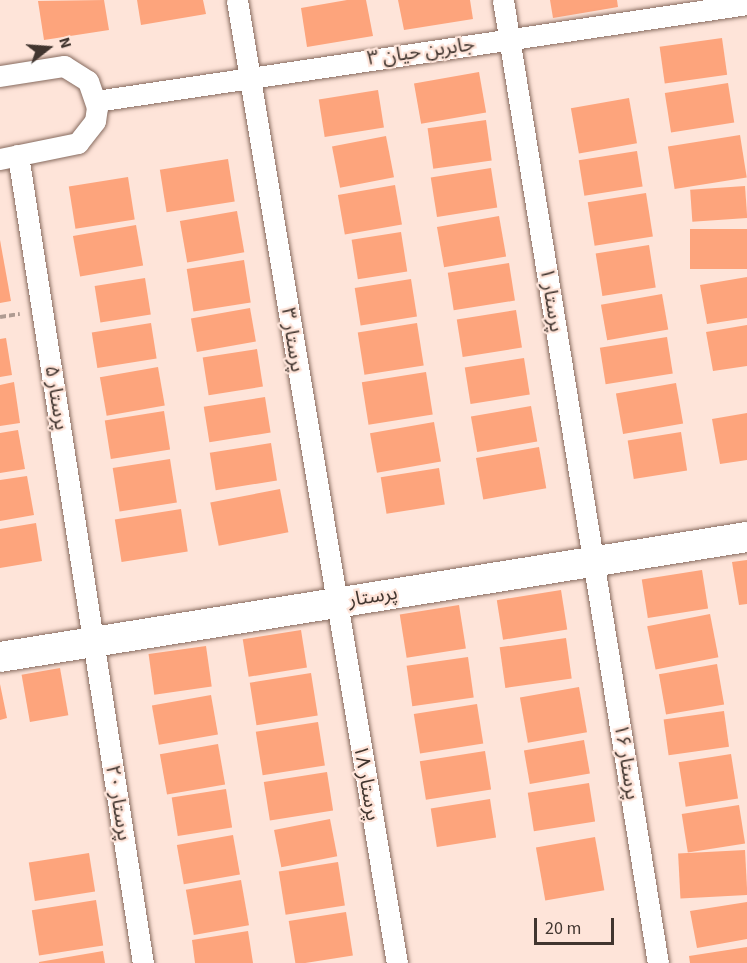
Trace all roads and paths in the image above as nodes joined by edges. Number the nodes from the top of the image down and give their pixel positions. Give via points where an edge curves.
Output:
1 (237, 0) edge
2 (503, 0) edge
3 (747, 4) edge
4 (509, 39) junction
5 (0, 76) edge
6 (249, 78) junction
7 (96, 101) junction
8 (9, 157) edge
9 (747, 537) edge
10 (593, 561) junction
11 (336, 603) junction
12 (93, 642) junction
13 (0, 657) edge
14 (142, 963) edge
15 (397, 963) edge
16 (658, 963) edge

1 - 6 street, پرستار ۳
2 - 4 street, پرستار ۱
3 - 4 street, جابربن حیان ۳
4 - 6 street, جابربن حیان ۳
4 - 10 street, پرستار ۱
5 - 7 street via 64,66 88,81
6 - 7 street, جابربن حیان ۳
6 - 11 street, پرستار ۳
7 - 8 street via 94,121 78,142
8 - 12 street, پرستار ۵
9 - 10 street, پرستار
10 - 11 street, پرستار
10 - 16 street, پرستار ۱۶
11 - 12 street, پرستار
11 - 15 street, پرستار ۱۸
12 - 13 street, پرستار
12 - 14 street, پرستار ۲۰

